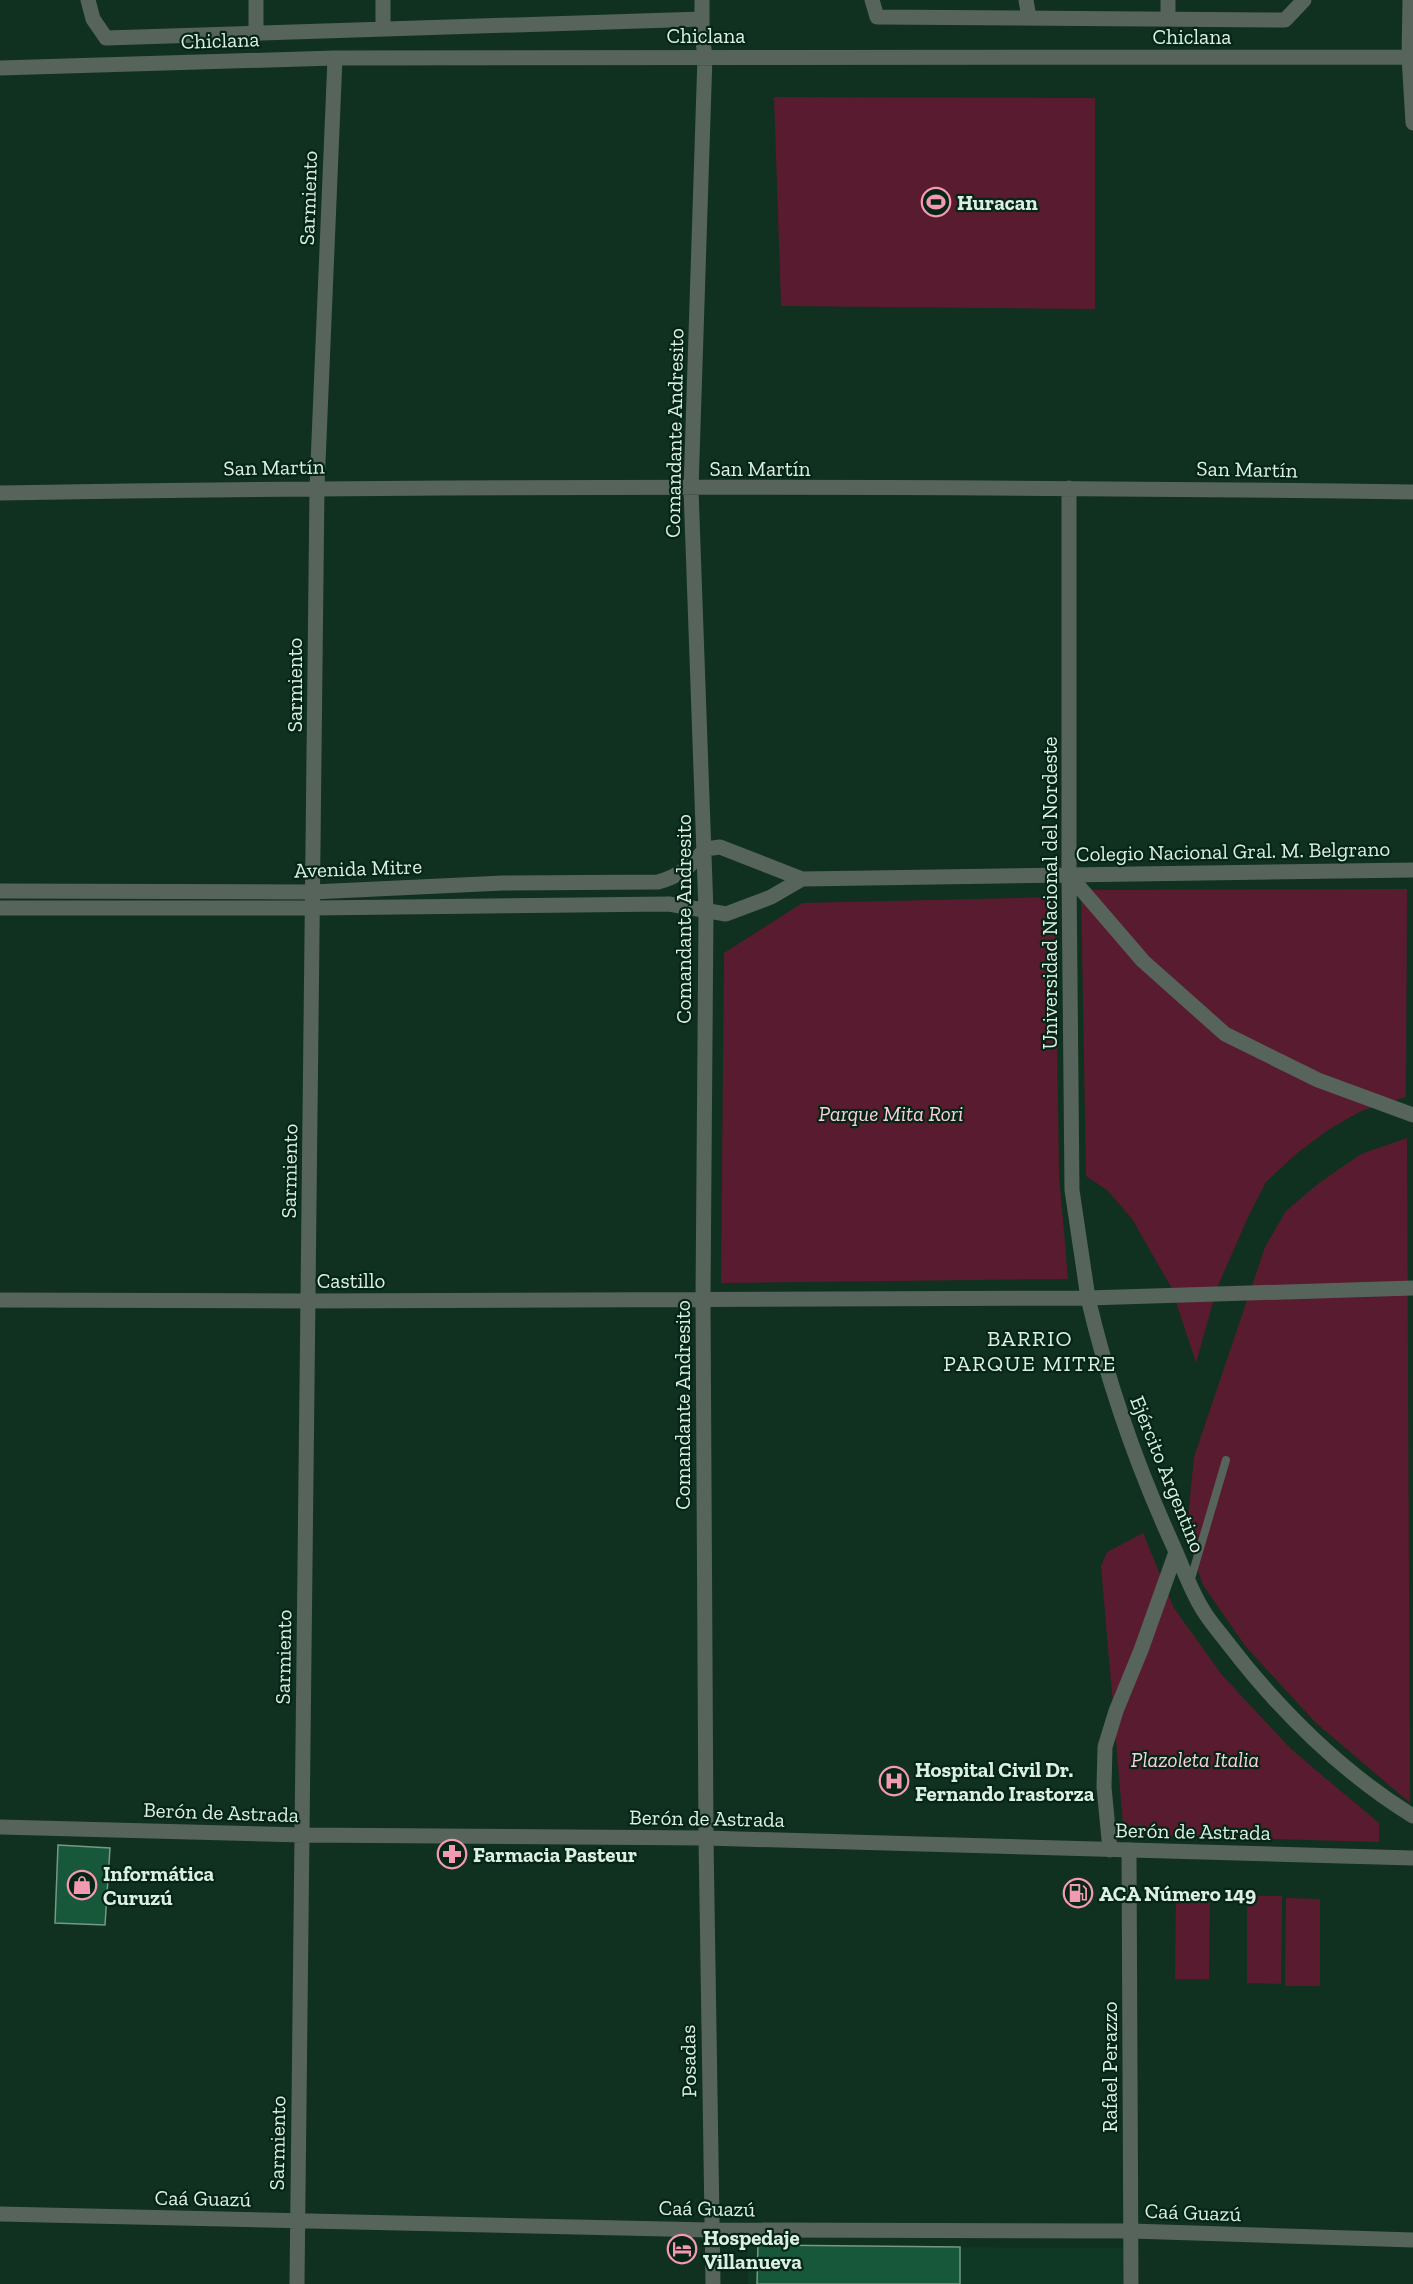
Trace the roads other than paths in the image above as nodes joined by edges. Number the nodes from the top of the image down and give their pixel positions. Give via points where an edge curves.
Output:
1 (88, 0) edge
2 (256, 0) edge
3 (383, 0) edge
4 (702, 0) edge
5 (872, 0) edge
6 (1026, 0) edge
7 (1168, 0) edge
8 (1304, 0) edge
9 (1410, 0) edge
10 (1029, 18) junction
11 (702, 19) junction
12 (1168, 19) junction
13 (383, 28) junction
14 (256, 35) junction
15 (705, 56) junction
16 (1411, 57) edge
17 (335, 58) junction
18 (0, 68) edge
19 (1413, 123) edge
20 (316, 487) junction
21 (1069, 488) junction
22 (691, 489) junction
23 (1413, 492) edge
24 (0, 493) edge
25 (705, 849) junction
26 (1413, 870) edge
27 (1069, 875) junction
28 (802, 879) junction
29 (0, 891) edge
30 (313, 892) junction
31 (0, 908) edge
32 (313, 908) junction
33 (706, 911) junction
34 (1413, 1115) edge
35 (1413, 1288) edge
36 (1088, 1298) junction
37 (703, 1299) junction
38 (0, 1300) edge
39 (308, 1301) junction
40 (1227, 1460) dead end
41 (1176, 1552) junction
42 (1190, 1582) junction
43 (1413, 1816) edge
44 (0, 1827) edge
45 (303, 1835) junction
46 (706, 1838) junction
47 (1110, 1850) junction
48 (1128, 1850) junction
49 (1413, 1858) edge
50 (0, 2214) edge
51 (297, 2221) junction
52 (711, 2230) junction
53 (1131, 2231) junction
54 (1413, 2240) edge
55 (297, 2284) edge
56 (713, 2284) edge
57 (1131, 2284) edge

1 - 14 street via 93,20 106,38
2 - 14 street
3 - 13 street
4 - 11 street, Comandante Andresito
5 - 10 street via 878,17
6 - 10 street
7 - 12 street
8 - 12 street via 1285,20
9 - 16 street
10 - 12 street
11 - 13 street
11 - 15 street, Comandante Andresito
13 - 14 street
15 - 16 street, Chiclana
15 - 17 street, Chiclana
15 - 22 street, Comandante Andresito
16 - 19 street
17 - 18 street, Chiclana
17 - 20 street, Sarmiento
20 - 22 street, San Martín
20 - 24 street, San Martín
20 - 30 street, Sarmiento
21 - 22 street, San Martín
21 - 23 street, San Martín
21 - 27 street, Universidad Nacional del Nordeste
22 - 25 street, Comandante Andresito
25 - 28 street, Colegio Nacional Gral. M. Belgrano via 720,846
25 - 30 street, Avenida Mitre via 676,878 658,882
25 - 33 street, Comandante Andresito
26 - 27 street, Colegio Nacional Gral. M. Belgrano
27 - 28 street, Colegio Nacional Gral. M. Belgrano
27 - 34 street via 1143,961 1225,1034 1318,1080
27 - 36 street, Universidad Nacional del Nordeste via 1072,1190
28 - 33 street, Colegio Nacional Gral. M. Belgrano via 771,897 726,914
29 - 30 street, Avenida Mitre
30 - 32 street, Sarmiento
31 - 32 street, Avenida Mitre
32 - 33 street, Avenida Mitre via 669,904
32 - 39 street, Sarmiento
33 - 37 street, Comandante Andresito
35 - 36 street
36 - 37 street
36 - 41 street, Ejército Argentino via 1122,1422
37 - 39 street, Castillo
37 - 46 street, Comandante Andresito
38 - 39 street, Castillo
39 - 45 street, Sarmiento
40 - 42 lane
41 - 42 street, Ejército Argentino
41 - 47 street via 1105,1747
42 - 43 street, Ejército Argentino via 1203,1611 1253,1677 1308,1733 1372,1788
44 - 45 street, Berón de Astrada
45 - 46 street, Berón de Astrada
45 - 51 street, Sarmiento
46 - 47 street, Berón de Astrada
46 - 52 street, Posadas
47 - 48 street, Berón de Astrada
48 - 49 street, Berón de Astrada
48 - 53 street, Rafael Perazzo
50 - 51 street, Caá Guazú
51 - 52 street, Caá Guazú
51 - 55 street, Sarmiento
52 - 53 street, Caá Guazú
52 - 56 street, Posadas
53 - 54 street, Caá Guazú
53 - 57 street, Rafael Perazzo

